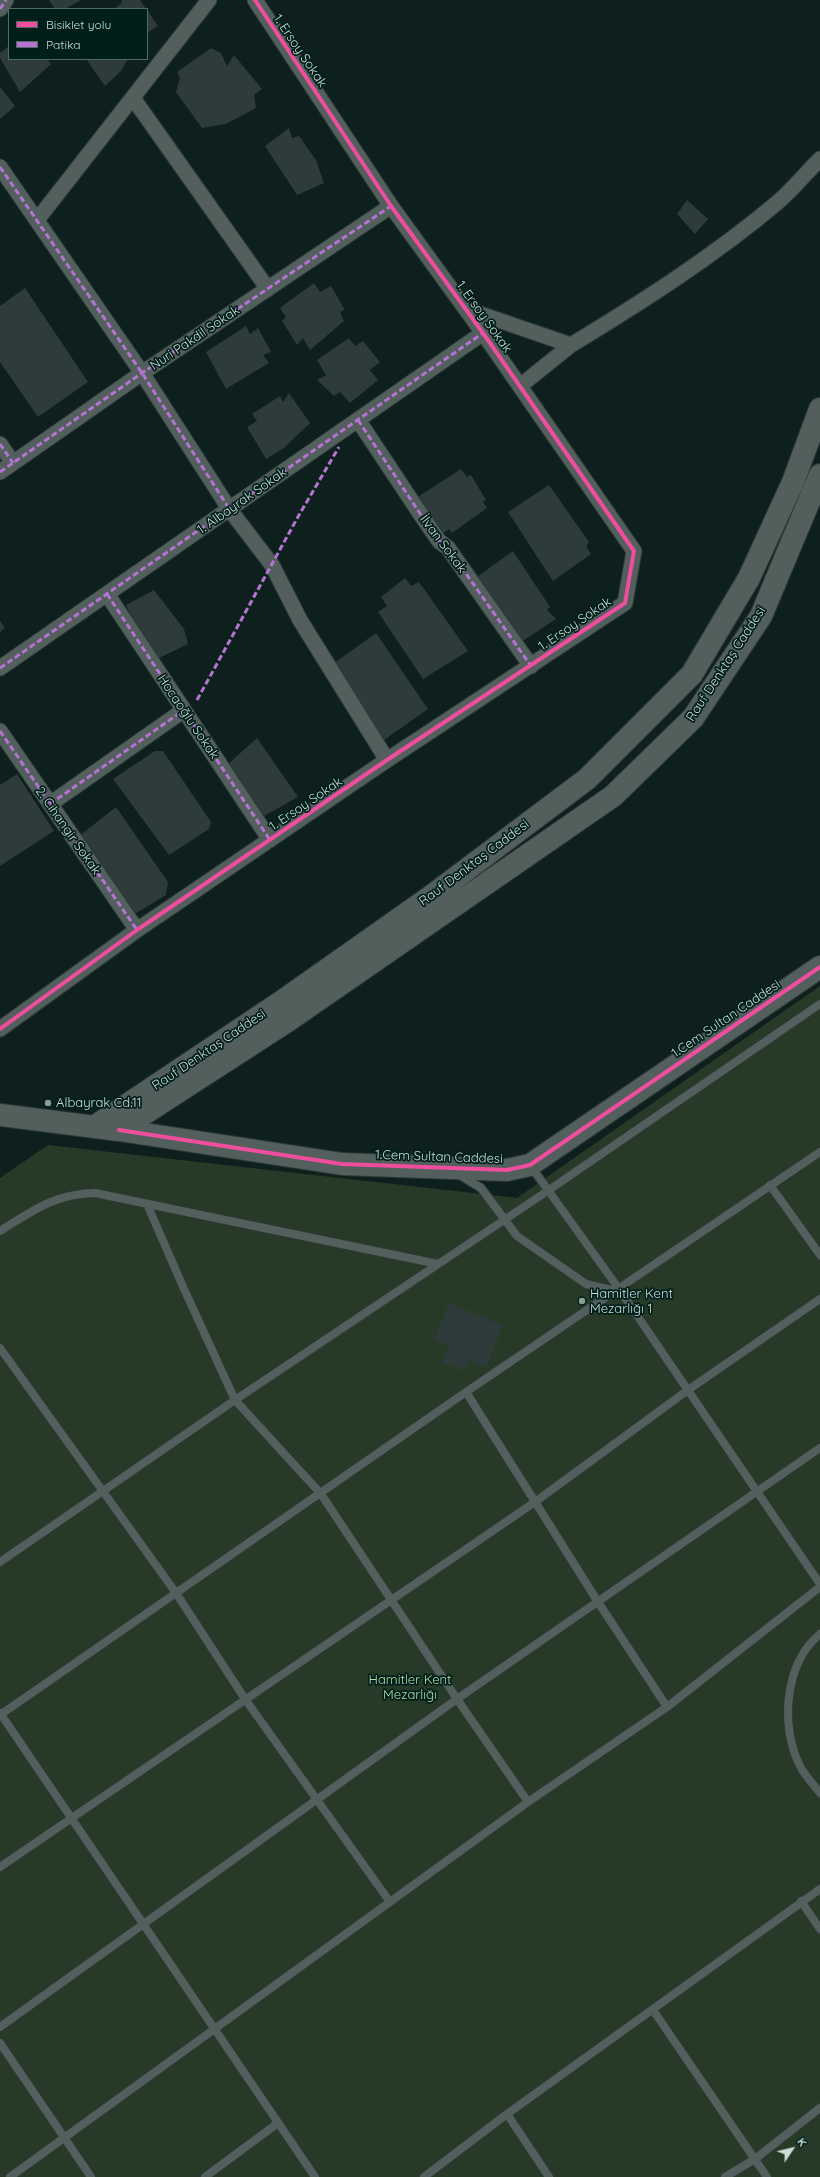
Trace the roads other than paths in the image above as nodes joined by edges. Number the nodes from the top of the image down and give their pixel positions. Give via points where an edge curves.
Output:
1 (6, 0) edge
2 (209, 0) edge
3 (255, 0) edge
4 (0, 9) edge
5 (133, 98) junction
6 (820, 159) edge
7 (0, 167) edge
8 (391, 206) junction
9 (37, 220) junction
10 (268, 289) junction
11 (466, 310) junction
12 (483, 333) junction
13 (571, 345) junction
14 (142, 373) junction
15 (520, 386) junction
16 (820, 409) edge
17 (358, 420) junction
18 (0, 444) edge
19 (13, 463) junction
20 (0, 472) edge
21 (820, 474) edge
22 (230, 510) junction
23 (107, 594) junction
24 (531, 666) junction
25 (0, 668) edge
26 (184, 710) junction
27 (0, 732) edge
28 (387, 760) junction
29 (50, 804) junction
30 (270, 840) junction
31 (137, 930) junction
32 (820, 967) edge
33 (820, 1004) edge
34 (0, 1028) edge
35 (0, 1115) edge
36 (94, 1127) junction
37 (119, 1130) junction
38 (820, 1152) edge
39 (530, 1165) junction
40 (449, 1168) junction
41 (770, 1185) junction
42 (549, 1190) junction
43 (147, 1204) junction
44 (505, 1220) junction
45 (0, 1231) edge
46 (820, 1255) edge
47 (438, 1264) junction
48 (617, 1290) junction
49 (820, 1299) edge
50 (0, 1348) edge
51 (688, 1390) junction
52 (466, 1392) junction
53 (235, 1400) junction
54 (820, 1448) edge
55 (103, 1492) junction
56 (756, 1492) junction
57 (321, 1494) junction
58 (535, 1502) junction
59 (0, 1562) edge
60 (820, 1584) edge
61 (820, 1587) edge
62 (176, 1593) junction
63 (391, 1600) junction
64 (598, 1602) junction
65 (820, 1634) edge
66 (245, 1699) junction
67 (457, 1700) junction
68 (667, 1707) junction
69 (0, 1714) edge
70 (820, 1793) edge
71 (316, 1801) junction
72 (528, 1802) junction
73 (71, 1817) junction
74 (0, 1867) edge
75 (820, 1889) edge
76 (801, 1901) junction
77 (390, 1902) junction
78 (144, 1924) junction
79 (820, 1929) edge
80 (653, 2010) junction
81 (0, 2027) edge
82 (215, 2029) junction
83 (0, 2044) edge
84 (820, 2108) edge
85 (507, 2114) junction
86 (278, 2123) junction
87 (65, 2138) junction
88 (755, 2159) junction
89 (10, 2177) edge
90 (91, 2177) edge
91 (205, 2177) edge
92 (315, 2177) edge
93 (424, 2177) edge
94 (549, 2177) edge
95 (725, 2177) edge
96 (767, 2177) edge

1 - 4 street
2 - 5 street
3 - 8 street, 1. Ersoy Sokak
5 - 9 street
5 - 10 street
6 - 13 street via 778,202 704,259 618,317
7 - 9 street
8 - 10 street, Nuri Pakdil Sokak
8 - 11 street, 1. Ersoy Sokak
9 - 14 street
10 - 14 street, Nuri Pakdil Sokak
11 - 12 street, 1. Ersoy Sokak
11 - 13 street
12 - 15 street, 1. Ersoy Sokak
12 - 17 street, 1. Albayrak Sokak
13 - 15 street
14 - 19 street, Nuri Pakdil Sokak
14 - 22 street
15 - 24 street, 1. Ersoy Sokak via 634,551 626,603
16 - 36 street, Rauf Denktaş Caddesi via 793,482 749,578 692,674 592,773 423,901 281,1002
17 - 22 street, 1. Albayrak Sokak
17 - 24 street, İlvan Sokak via 439,541 448,548
18 - 19 street
19 - 20 street, Nuri Pakdil Sokak
21 - 37 street, Rauf Denktaş Caddesi via 761,616 693,718 613,796 290,1020
22 - 23 street, 1. Albayrak Sokak
22 - 28 street via 272,565 300,620
23 - 25 street, 1. Albayrak Sokak
23 - 26 street, Hocaoğlu Sokak
24 - 28 street, 1. Ersoy Sokak
26 - 29 street
26 - 30 street, Hocaoğlu Sokak
27 - 29 street, 2. Cihangir Sokak
28 - 30 street, 1. Ersoy Sokak
29 - 31 street, 2. Cihangir Sokak
30 - 31 street, 1. Ersoy Sokak
31 - 34 street, 1. Ersoy Sokak
32 - 39 street, 1.Cem Sultan Caddesi
33 - 42 lane
35 - 36 street
36 - 37 street
37 - 40 street, 1.Cem Sultan Caddesi via 342,1164
38 - 41 lane
39 - 40 street, 1.Cem Sultan Caddesi via 507,1170
39 - 42 lane
40 - 44 lane via 481,1188
41 - 46 lane
41 - 48 lane
42 - 44 lane
42 - 48 lane
43 - 45 lane via 95,1193 78,1193 44,1204
43 - 47 lane
43 - 53 lane
44 - 47 lane
44 - 48 lane via 517,1236 586,1284
47 - 53 lane
48 - 51 lane
48 - 52 lane
49 - 51 lane
50 - 55 lane
51 - 56 lane
51 - 58 lane
52 - 57 lane
52 - 58 lane
53 - 55 lane
53 - 57 lane
54 - 56 lane
55 - 59 lane
55 - 62 lane
56 - 60 lane
56 - 64 lane
57 - 62 lane
57 - 63 lane
58 - 63 lane
58 - 64 lane
61 - 68 lane
62 - 66 lane
62 - 69 lane
63 - 66 lane
63 - 67 lane
64 - 67 lane
64 - 68 lane
65 - 70 lane via 796,1667 787,1700 788,1734 800,1767
66 - 71 lane
66 - 73 lane
67 - 71 lane
67 - 72 lane
68 - 72 lane
69 - 73 lane
71 - 77 lane
71 - 78 lane
72 - 77 lane
73 - 74 lane
73 - 78 lane
75 - 76 lane
76 - 79 lane
76 - 80 lane
77 - 82 lane
78 - 81 lane
78 - 82 lane
80 - 85 lane
80 - 88 lane
82 - 86 lane
82 - 87 lane
83 - 87 lane
84 - 88 lane
85 - 93 lane
85 - 94 lane
86 - 91 lane
86 - 92 lane
87 - 89 lane
87 - 90 lane
88 - 95 lane
88 - 96 lane

